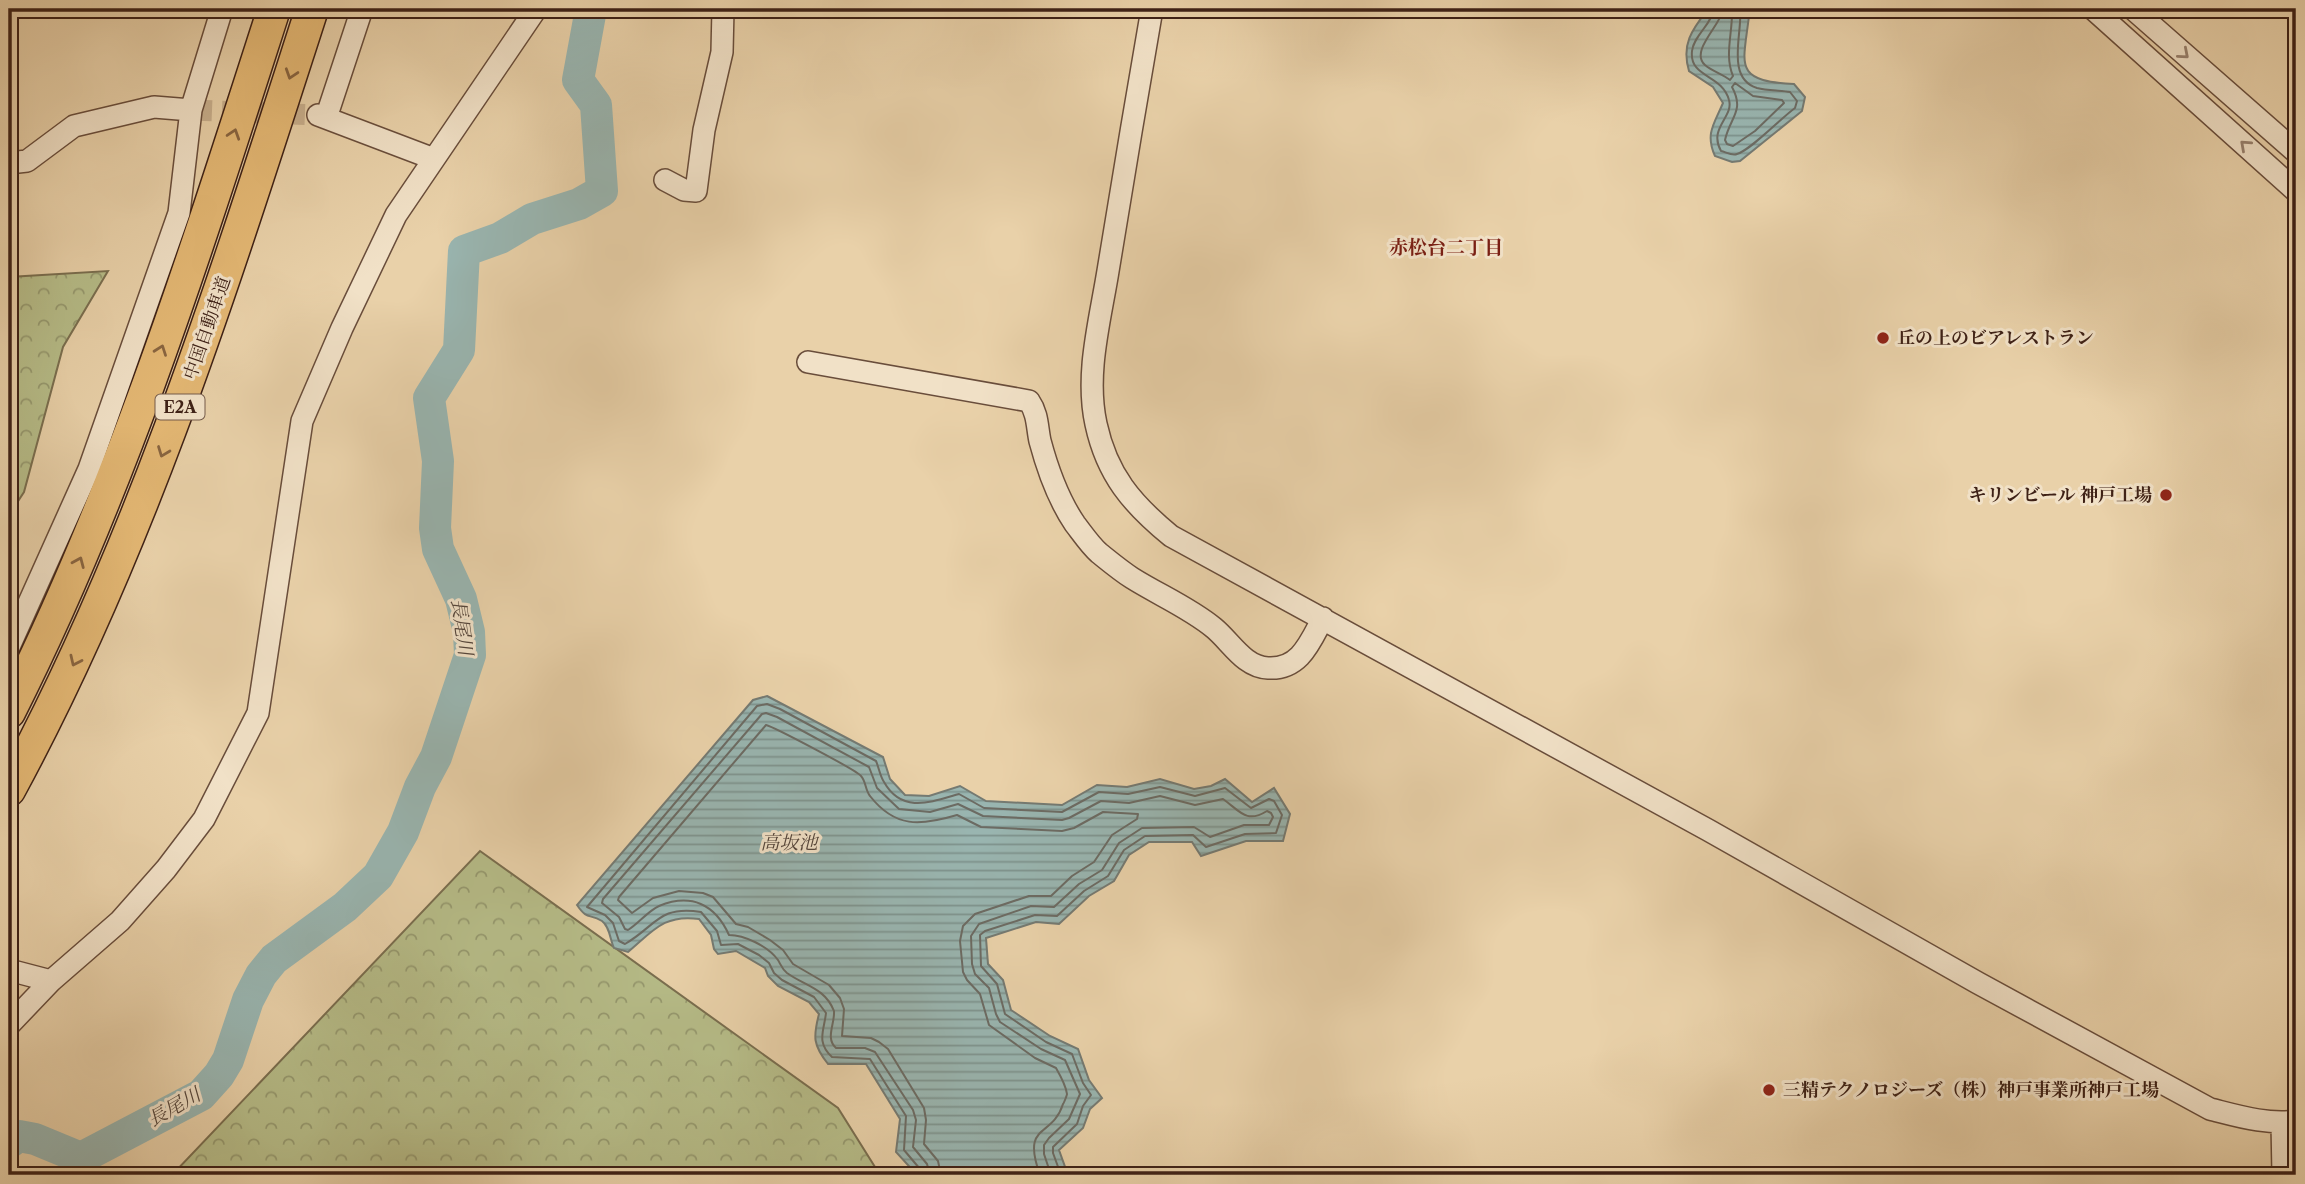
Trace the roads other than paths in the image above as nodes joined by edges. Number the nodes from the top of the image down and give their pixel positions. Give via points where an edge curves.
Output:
1 (222, 9) edge
2 (274, 9) edge
3 (312, 9) edge
4 (362, 9) edge
5 (536, 9) edge
6 (723, 9) edge
7 (1152, 9) edge
8 (2093, 9) edge
9 (2133, 9) edge
10 (191, 110) junction
11 (2296, 152) edge
12 (434, 159) junction
13 (9, 163) edge
14 (666, 180) dead end
15 (2296, 191) edge
16 (808, 362) dead end
17 (1323, 618) junction
18 (9, 647) edge
19 (9, 712) edge
20 (9, 790) edge
21 (9, 970) edge
22 (51, 981) junction
23 (9, 1025) edge
24 (2289, 1122) edge
25 (2283, 1175) edge

1 - 10 street
19 -> 2 highway, 中国自動車道 / E2A via 77,568 141,406
3 -> 20 highway, 中国自動車道 / E2A via 151,484 75,661
4 - 12 street via 322,117
5 - 12 street
6 - 14 street via 722,52 696,191
7 - 17 street via 1094,359 1091,394 1096,425 1121,488 1147,517 1171,536
15 -> 8 street
9 -> 11 street
10 - 13 street via 153,107 74,126 27,161
10 - 18 street via 179,213 89,468
12 - 22 street via 396,215 302,421 258,713 204,819 166,869 120,921
16 - 17 street via 1029,401 1054,488 1095,550 1213,627 1257,666 1285,666 1295,661
17 - 24 street via 2210,1109
21 - 22 street
22 - 23 street
24 - 25 street

